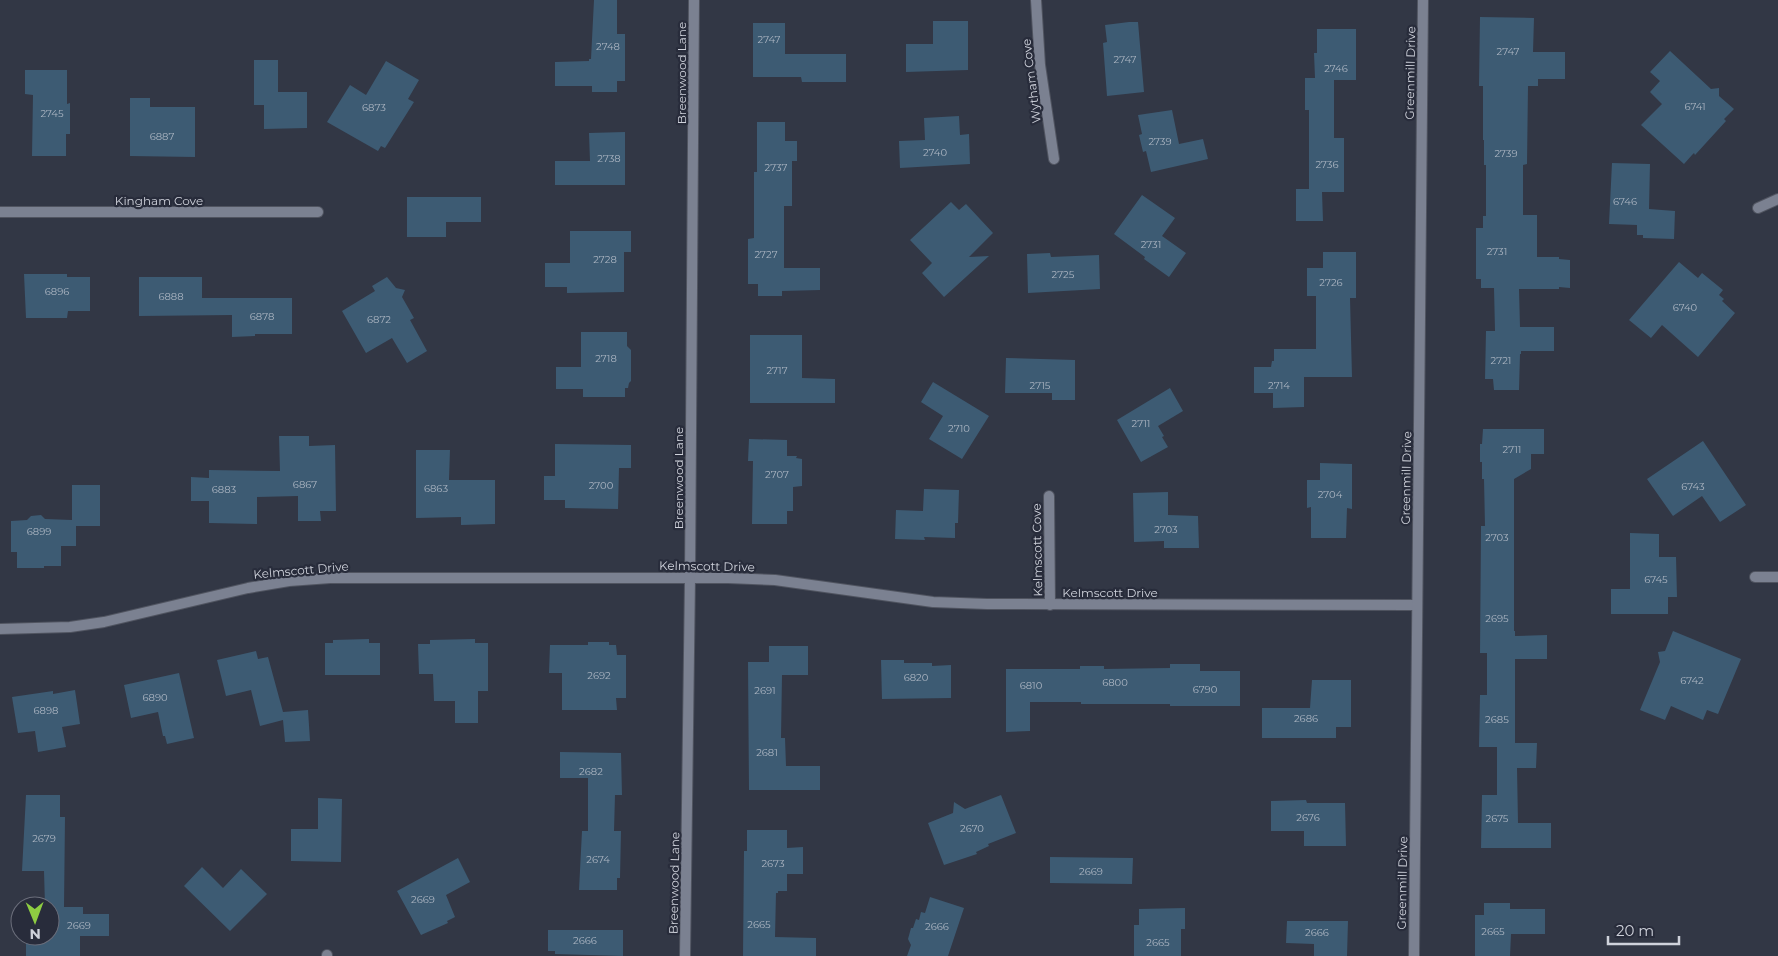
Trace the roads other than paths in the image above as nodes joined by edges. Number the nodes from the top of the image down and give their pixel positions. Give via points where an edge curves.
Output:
1 (694, 0) edge
2 (1036, 0) edge
3 (1423, 0) edge
4 (1054, 159) dead end
5 (1778, 199) edge
6 (1758, 208) dead end
7 (0, 212) edge
8 (318, 212) dead end
9 (1049, 496) dead end
10 (690, 577) junction
11 (1755, 577) dead end
12 (1778, 577) edge
13 (1050, 605) junction
14 (1418, 606) junction
15 (0, 629) edge
16 (685, 956) edge
17 (1414, 956) edge

1 - 10 street, Breenwood Lane
2 - 4 street, Wytham Cove via 1040,65
3 - 14 street, Greenmill Drive
5 - 6 street
7 - 8 street, Kingham Cove
9 - 13 street, Kelmscott Cove
10 - 13 street, Kelmscott Drive via 775,580 933,602
10 - 15 street, Kelmscott Drive via 330,578 289,581 104,622 70,627
10 - 16 street, Breenwood Lane
11 - 12 street
13 - 14 street, Kelmscott Drive
14 - 17 street, Greenmill Drive

